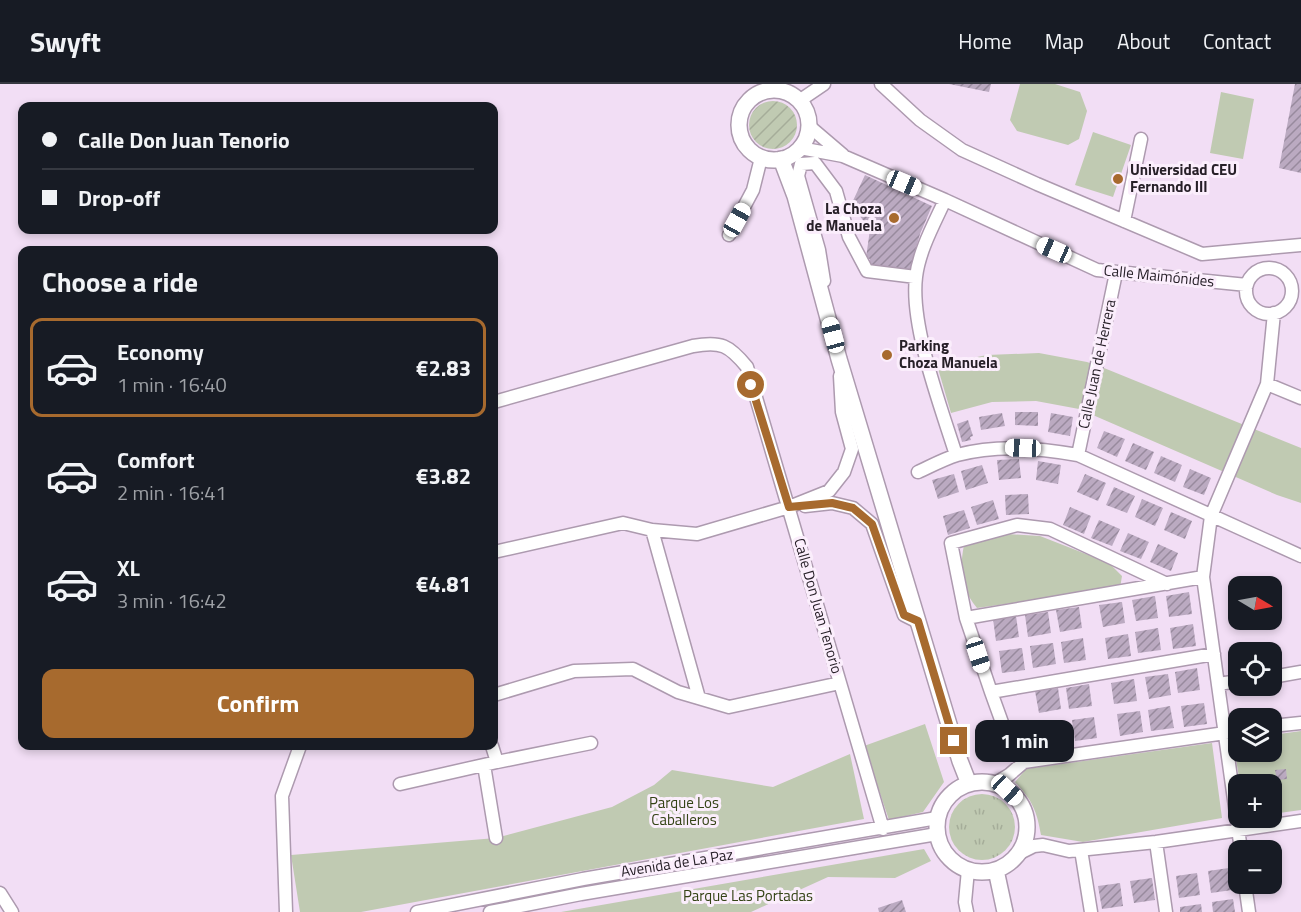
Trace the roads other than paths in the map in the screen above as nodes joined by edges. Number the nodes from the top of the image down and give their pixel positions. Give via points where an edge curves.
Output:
1 (748, 84) edge
2 (824, 84) edge
3 (882, 84) edge
4 (781, 88) edge
5 (800, 101) junction
6 (742, 109) junction
7 (809, 126) junction
8 (1141, 139) dead end
9 (800, 148) junction
10 (843, 156) junction
11 (760, 158) junction
12 (781, 159) junction
13 (945, 200) junction
14 (1124, 221) junction
15 (729, 235) dead end
16 (1301, 245) edge
17 (1116, 273) junction
18 (916, 277) junction
19 (1295, 280) edge
20 (1247, 285) junction
21 (1274, 313) junction
22 (833, 335) junction
23 (839, 359) junction
24 (1267, 384) junction
25 (1301, 398) edge
26 (498, 401) edge
27 (956, 455) junction
28 (1078, 455) junction
29 (918, 472) dead end
30 (789, 507) junction
31 (1211, 516) junction
32 (652, 530) junction
33 (498, 551) edge
34 (1301, 556) edge
35 (1203, 577) junction
36 (1167, 584) junction
37 (966, 618) junction
38 (918, 621) junction
39 (1214, 654) junction
40 (692, 672) junction
41 (1301, 672) edge
42 (1282, 675) edge
43 (840, 683) junction
44 (1228, 683) edge
45 (1218, 684) junction
46 (673, 690) junction
47 (991, 692) junction
48 (498, 693) edge
49 (699, 698) junction
50 (1301, 723) edge
51 (1282, 725) edge
52 (1228, 731) edge
53 (1224, 732) junction
54 (591, 743) dead end
55 (299, 750) edge
56 (493, 750) edge
57 (497, 762) junction
58 (1024, 762) junction
59 (484, 765) junction
60 (400, 784) dead end
61 (969, 784) junction
62 (994, 784) junction
63 (938, 818) junction
64 (1301, 821) edge
65 (883, 829) junction
66 (1239, 830) junction
67 (937, 834) junction
68 (496, 838) dead end
69 (1240, 840) edge
70 (1156, 842) junction
71 (1081, 850) junction
72 (1018, 854) junction
73 (968, 870) junction
74 (996, 870) junction
75 (0, 893) edge
76 (1246, 894) edge
77 (12, 912) edge
78 (286, 912) edge
79 (417, 912) edge
80 (490, 912) edge
81 (967, 912) edge
82 (1005, 912) edge
83 (1091, 912) edge
84 (1166, 912) edge
85 (1249, 912) edge

1 - 6 main road
2 - 5 street
3 - 14 street via 920,120 962,150
4 - 5 main road
4 - 6 main road via 760,92
5 - 7 main road
6 - 11 main road via 739,132 751,152
7 - 9 main road
7 - 10 street, Calle Maimónides
8 - 14 street
9 - 10 street, Calle Maimónides
9 - 12 main road
10 - 13 street, Calle Maimónides
11 - 12 main road
11 - 15 street via 753,190
12 - 22 main road
13 - 17 street, Calle Maimónides via 1097,270
13 - 18 street
14 - 16 street via 1202,254
17 - 20 street, Calle Maimónides
17 - 28 street, Calle Juan de Herrera
18 - 22 street via 867,271 849,237 836,191 815,163 801,164 798,176 819,250
18 - 27 street via 923,345
19 - 20 street via 1278,270 1264,268
19 - 21 street via 1290,300
20 - 21 street via 1251,303 1263,313
21 - 24 street
22 - 23 main road
23 - 30 street via 842,412 852,449 844,472 829,491
23 - 38 main road
24 - 25 street
24 - 31 street
26 - 30 street, Calle Don Juan Tenorio via 693,346 722,345 735,352 747,367
27 - 28 street via 1004,447
27 - 29 street
28 - 31 street
30 - 32 street via 697,534
30 - 38 street via 832,503 853,508 872,524 904,615
30 - 43 street, Calle Don Juan Tenorio
31 - 34 street
31 - 35 street
32 - 33 street via 623,523
32 - 40 street
35 - 36 street
35 - 39 street
36 - 37 street
36 - 37 street via 1050,529 1017,525 951,543
37 - 47 street
38 - 61 main road
39 - 45 street
39 - 47 street
40 - 46 street
40 - 49 street
41 - 42 street
43 - 49 street via 729,707
43 - 65 street, Calle Don Juan Tenorio
44 - 45 street
45 - 53 street
46 - 48 street via 633,669 574,671
46 - 49 street
47 - 58 street via 1013,753
50 - 51 street
52 - 53 street
53 - 58 street
53 - 66 street
54 - 57 street
55 - 78 street via 282,796
56 - 57 street
57 - 59 street
58 - 62 street
59 - 60 street
59 - 68 street
61 - 62 main road
61 - 63 main road via 949,796
62 - 72 main road via 1007,790 1024,813 1027,827
63 - 65 street, Avenida de La Paz
63 - 67 main road
64 - 66 street
65 - 79 street, Avenida de La Paz via 584,879
66 - 69 street
66 - 70 street
67 - 73 main road via 947,857
67 - 80 street, Avenida de La Paz
70 - 71 street
70 - 84 street
71 - 72 street via 1043,845
71 - 83 street
72 - 74 main road
73 - 74 main road
73 - 81 street
74 - 82 main road
75 - 77 street
76 - 85 street

